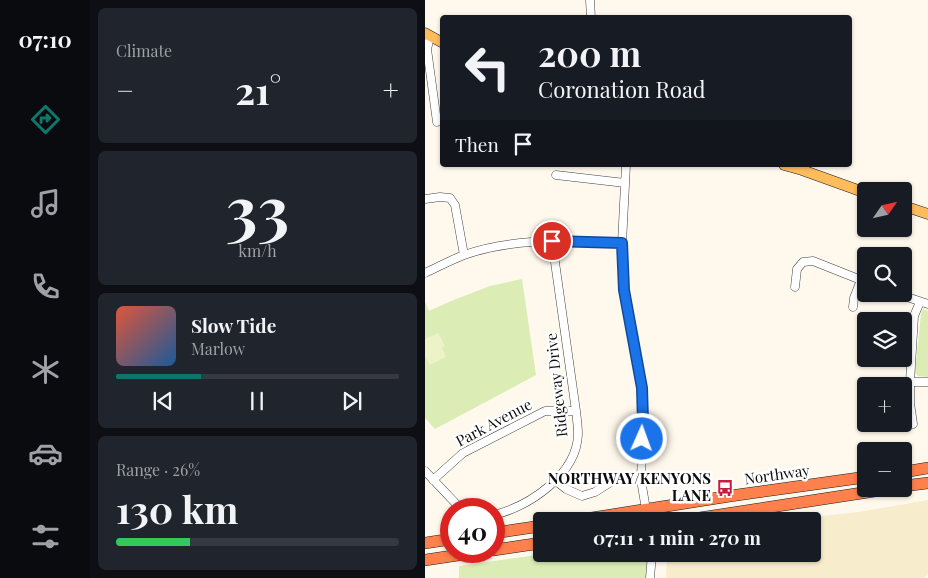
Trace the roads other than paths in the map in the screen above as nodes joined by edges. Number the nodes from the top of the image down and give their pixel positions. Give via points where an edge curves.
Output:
1 (590, 0) edge
2 (591, 15) edge
3 (428, 35) edge
4 (440, 41) edge
5 (437, 122) dead end
6 (626, 167) edge
7 (792, 167) edge
8 (556, 175) dead end
9 (625, 183) junction
10 (857, 189) edge
11 (425, 199) edge
12 (913, 209) edge
13 (928, 214) edge
14 (552, 241) junction
15 (622, 243) junction
16 (464, 255) junction
17 (425, 273) edge
18 (857, 278) edge
19 (795, 287) dead end
20 (857, 293) edge
21 (912, 299) edge
22 (924, 303) edge
23 (853, 307) dead end
24 (910, 377) edge
25 (912, 382) edge
26 (928, 382) edge
27 (576, 411) junction
28 (912, 417) edge
29 (913, 424) dead end
30 (928, 468) edge
31 (425, 471) edge
32 (912, 471) edge
33 (857, 478) edge
34 (433, 480) junction
35 (614, 480) dead end
36 (556, 481) junction
37 (928, 482) edge
38 (912, 485) edge
39 (857, 494) edge
40 (450, 498) edge
41 (505, 512) edge
42 (646, 512) edge
43 (664, 512) edge
44 (739, 512) edge
45 (533, 527) edge
46 (505, 531) edge
47 (440, 540) edge
48 (425, 542) edge
49 (533, 544) edge
50 (505, 548) edge
51 (440, 558) edge
52 (425, 560) edge
53 (651, 562) edge
54 (650, 578) edge

1 - 2 street
3 - 4 main road
3 - 5 street
6 - 9 street
7 - 10 main road
8 - 9 street via 568,172
9 - 15 street
11 - 16 street via 449,198 455,204
12 - 13 main road
14 - 15 street
14 - 16 street via 504,245
14 - 27 street, Ridgeway Drive
15 - 42 street via 624,290 642,388 640,472
16 - 17 street
18 - 19 street via 813,261 803,262 797,269
20 - 23 street
21 - 22 street
22 - 24 street via 914,316
25 - 26 street
27 - 34 street, Park Avenue via 545,411 463,453
27 - 36 street, Ridgeway Drive via 576,446
28 - 29 street
30 - 32 highway
31 - 34 street
33 - 43 highway, Northway via 730,496
34 - 40 street
35 - 36 street via 582,496
36 - 41 street, Ridgeway Drive via 533,498
37 - 38 highway
39 - 44 highway, Northway
45 - 46 highway
47 - 48 highway
49 - 50 highway
51 - 52 highway
53 - 54 street

